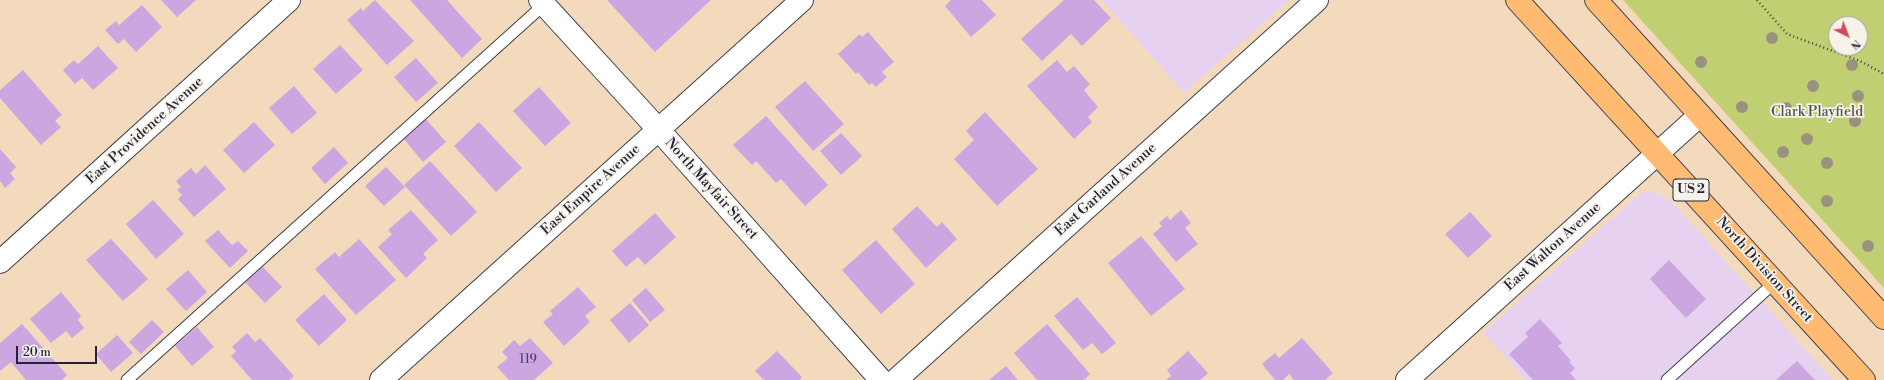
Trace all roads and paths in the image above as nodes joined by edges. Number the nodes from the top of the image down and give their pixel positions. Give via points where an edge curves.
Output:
1 (289, 0) edge
2 (802, 0) edge
3 (1317, 0) edge
4 (1517, 0) edge
5 (1596, 0) edge
6 (1757, 0) edge
7 (544, 2) edge
8 (1884, 74) edge
9 (1700, 115) junction
10 (658, 129) junction
11 (1658, 153) junction
12 (0, 262) edge
13 (1775, 282) junction
14 (1884, 318) edge
15 (127, 380) edge
16 (381, 380) edge
17 (881, 380) edge
18 (896, 380) edge
19 (1406, 380) edge
20 (1667, 380) edge
21 (1864, 380) edge

1 - 12 street, East Providence Avenue
2 - 10 street, East Empire Avenue
3 - 18 street, East Garland Avenue
4 - 11 main road, North Division Street / US 2
5 - 9 main road
6 - 8 path via 1787,34 1860,61
7 - 10 street, North Mayfair Street
7 - 15 lane
9 - 11 street, East Walton Avenue
9 - 14 main road
10 - 16 street, East Empire Avenue
10 - 17 street, North Mayfair Street
11 - 13 main road, North Division Street / US 2
11 - 19 street, East Walton Avenue
13 - 20 lane
13 - 21 main road, North Division Street / US 2

